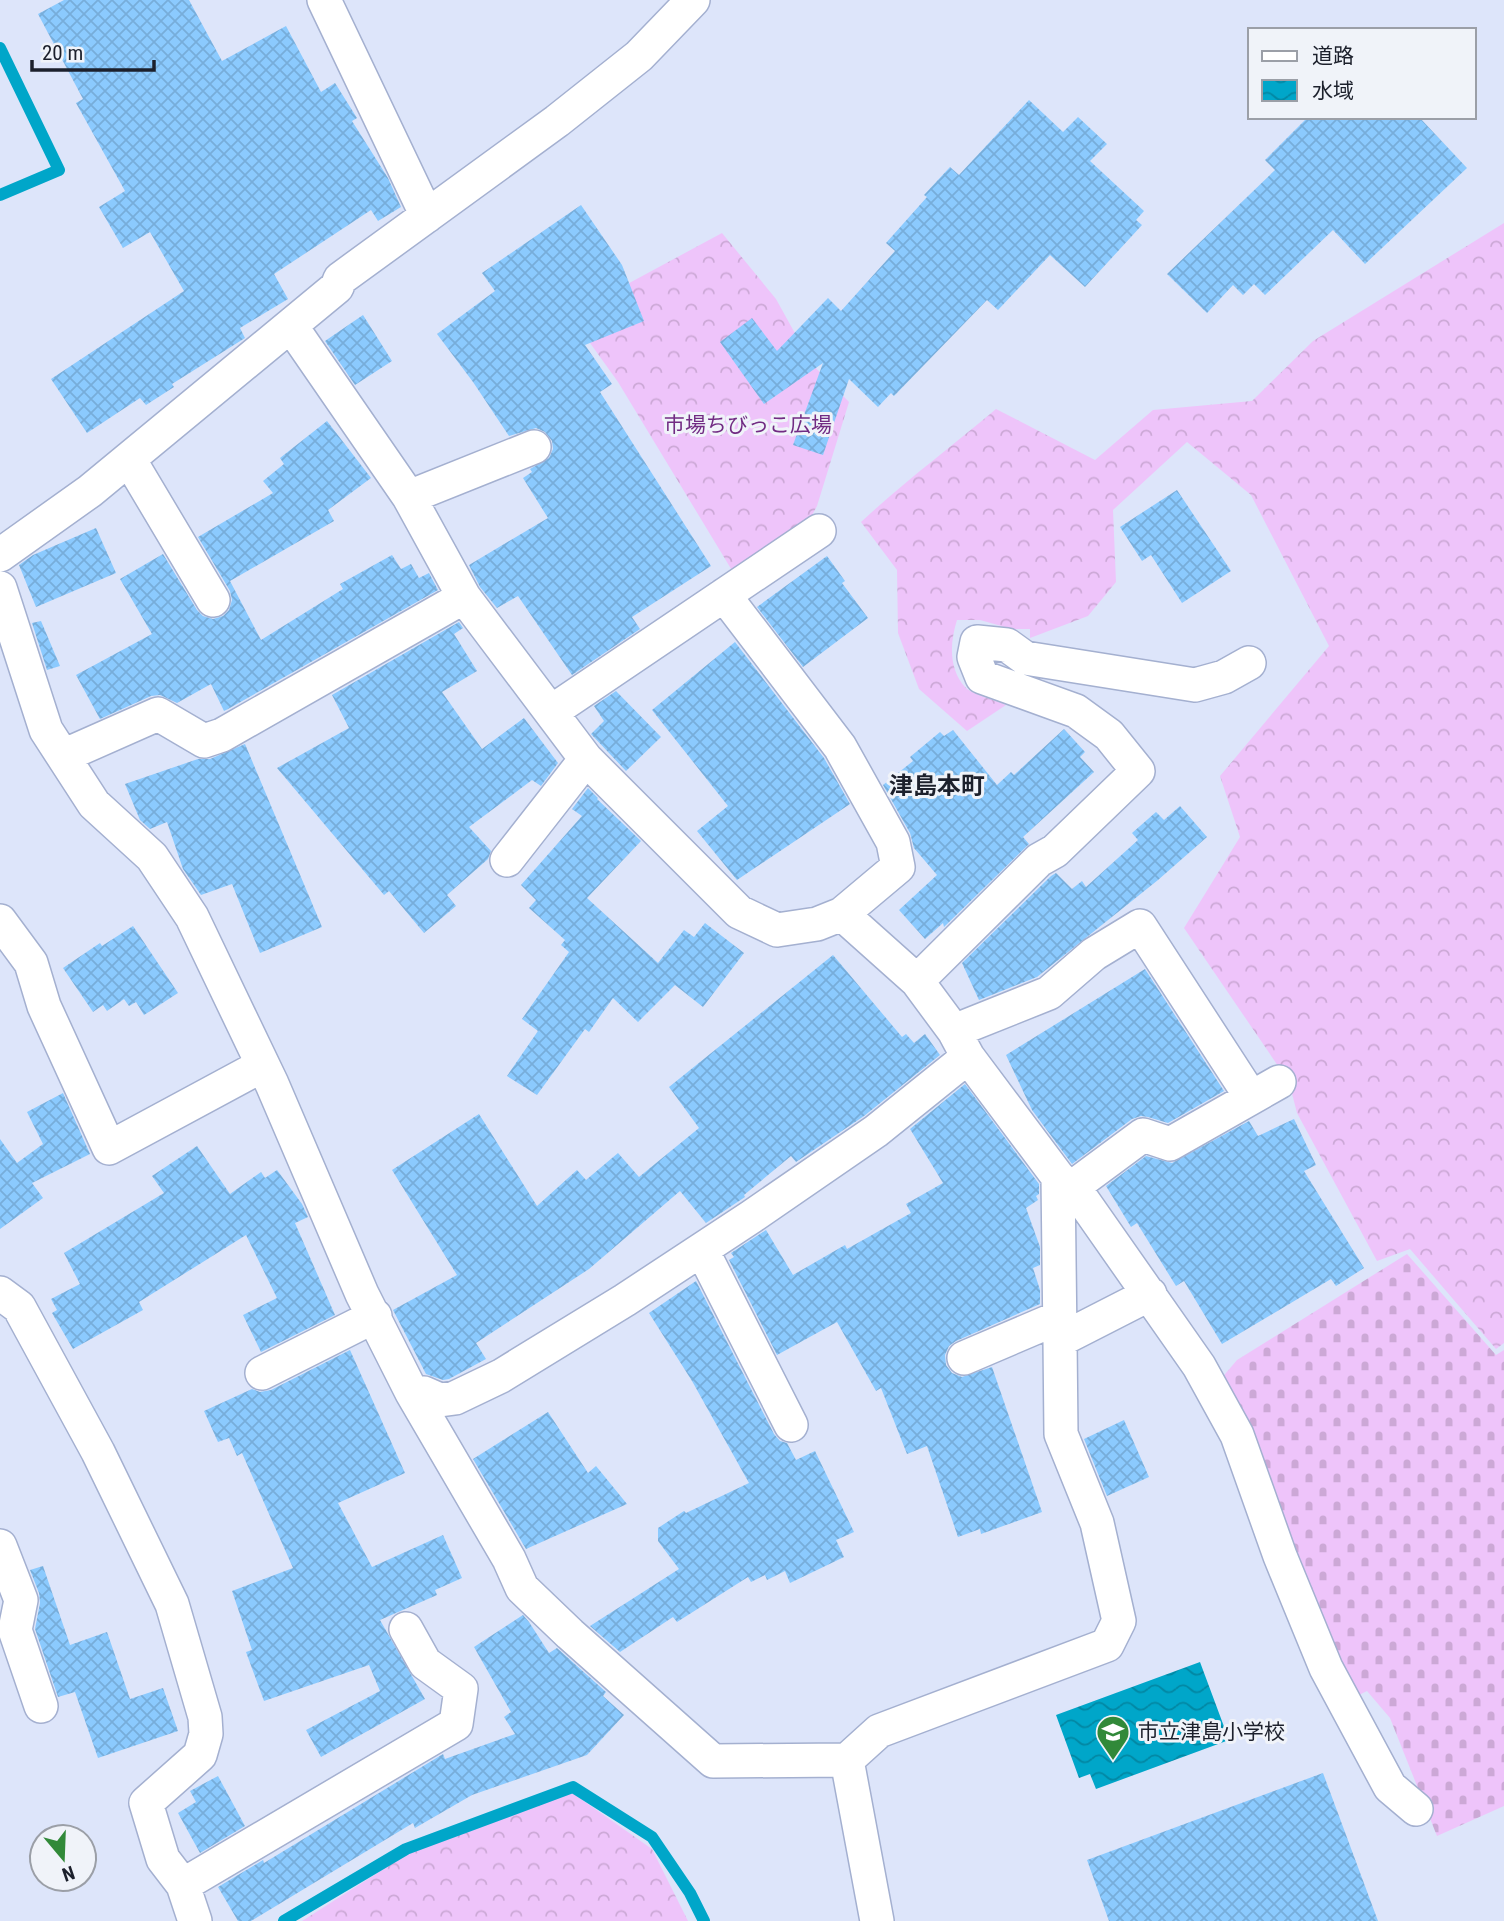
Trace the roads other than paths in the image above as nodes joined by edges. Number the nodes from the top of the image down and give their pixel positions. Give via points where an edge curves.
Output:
1 (324, 0) edge
2 (693, 0) edge
3 (427, 216) junction
4 (291, 326) junction
5 (534, 447) dead end
6 (129, 459) junction
7 (409, 497) junction
8 (819, 531) dead end
9 (0, 555) edge
10 (0, 588) edge
11 (724, 595) junction
12 (464, 597) junction
13 (212, 600) dead end
14 (1249, 663) dead end
15 (551, 712) junction
16 (63, 756) junction
17 (586, 759) junction
18 (507, 860) dead end
19 (842, 914) junction
20 (0, 921) edge
21 (917, 981) junction
22 (961, 1044) junction
23 (263, 1065) junction
24 (1064, 1183) junction
25 (702, 1250) junction
26 (0, 1293) edge
27 (1150, 1294) junction
28 (374, 1316) junction
29 (1060, 1329) junction
30 (964, 1358) dead end
31 (262, 1373) dead end
32 (412, 1393) junction
33 (791, 1425) dead end
34 (0, 1546) edge
35 (406, 1629) dead end
36 (41, 1706) dead end
37 (847, 1760) junction
38 (1416, 1809) dead end
39 (183, 1885) junction
40 (195, 1921) edge
41 (877, 1921) edge

1 - 3 street
2 - 3 street via 639,56
3 - 4 street via 340,279 337,287
4 - 6 street
4 - 7 street
5 - 7 street
6 - 9 street
6 - 13 street
7 - 12 street
8 - 11 street
10 - 16 street via 46,730
11 - 15 street
11 - 19 street via 840,747 893,842 898,867
12 - 15 street
12 - 16 street via 222,735 204,741 158,713
14 - 21 street via 1224,677 1195,685 1024,657 1007,645 977,642 974,657 982,677 1076,711 1109,735 1138,771 1055,851 1039,860
15 - 17 street
16 - 23 street via 94,804 152,857 192,918
17 - 18 street
17 - 19 street via 739,912 777,930 817,924
19 - 21 street
20 - 23 street via 32,964 44,1006 109,1148
21 - 22 street
22 - 24 street
22 - 24 street via 1049,993 1094,954 1140,926 1265,1090 1170,1144 1143,1135
22 - 25 street via 876,1131
23 - 28 street
24 - 27 street via 1082,1199
24 - 29 street
25 - 32 street via 501,1376 455,1398 440,1400
25 - 33 street
26 - 39 street via 19,1307 98,1451 172,1604 206,1734 200,1755 146,1803 163,1859
27 - 29 street
27 - 38 street via 1199,1366 1237,1435 1280,1556 1341,1699 1390,1787
28 - 31 street
28 - 32 street
29 - 30 street
29 - 37 street via 1061,1434 1097,1523 1119,1621 1114,1634 1107,1645 879,1731
32 - 37 street via 522,1587 713,1761
34 - 36 street via 21,1600 15,1630
35 - 39 street via 425,1663 461,1689 456,1724
37 - 41 street
39 - 40 street

